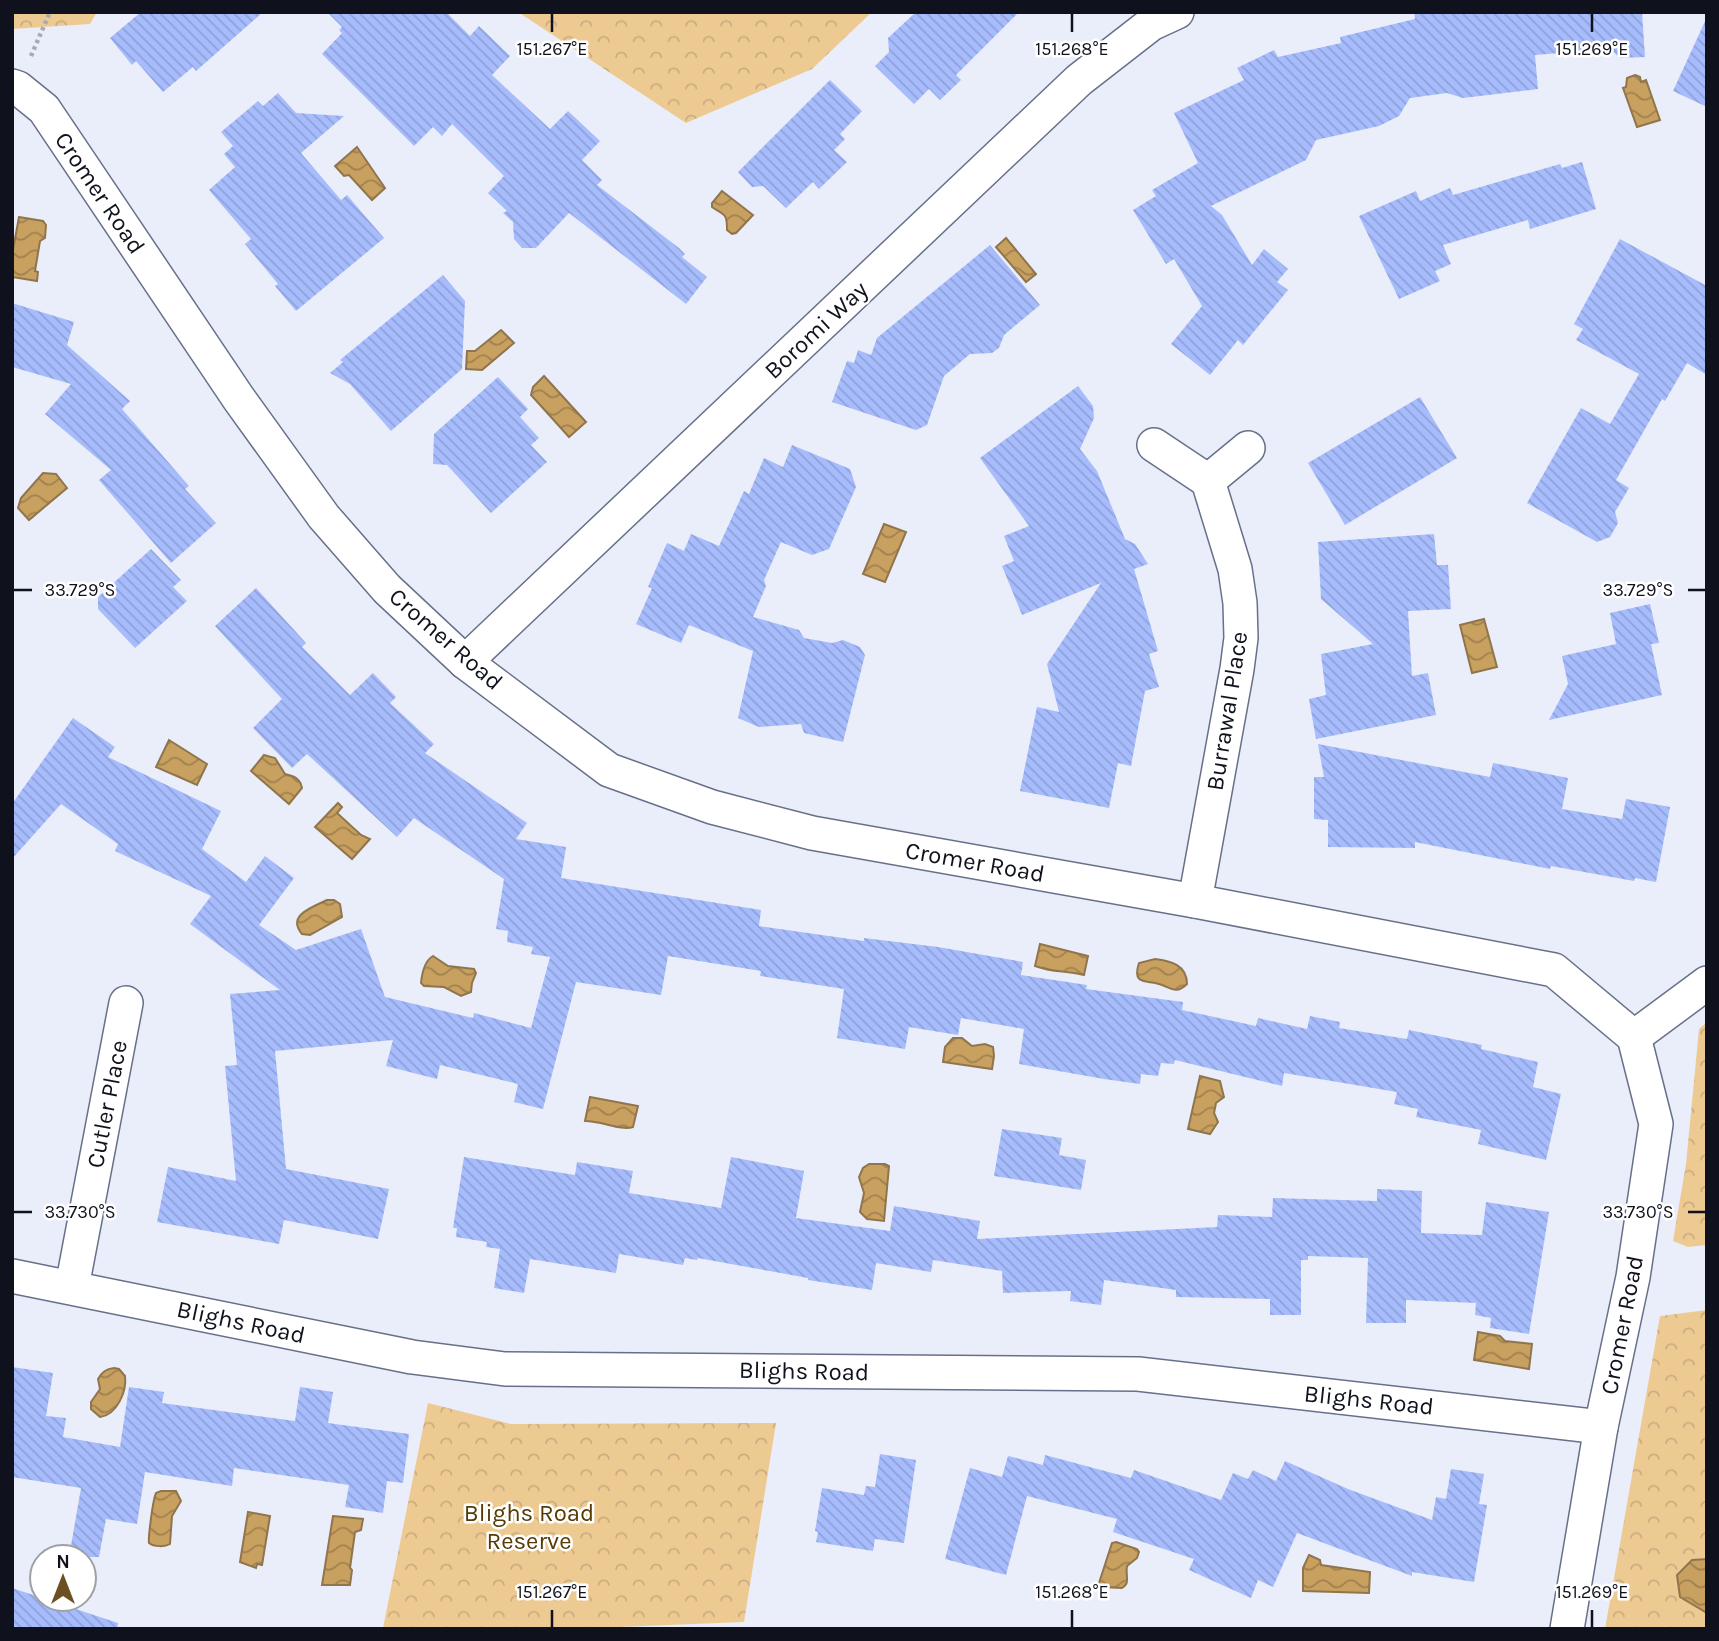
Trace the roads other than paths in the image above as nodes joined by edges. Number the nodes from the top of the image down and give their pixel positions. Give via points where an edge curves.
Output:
1 (1177, 12) edge
2 (15, 87) edge
3 (1154, 445) dead end
4 (1248, 449) dead end
5 (1208, 481) junction
6 (466, 662) junction
7 (1195, 901) junction
8 (1707, 983) edge
9 (126, 1003) dead end
10 (1634, 1037) junction
11 (12, 1276) edge
12 (72, 1287) junction
13 (1601, 1427) junction
14 (1567, 1629) edge

1 - 6 street, Boromi Way via 1151,23 1079,80
2 - 6 street, Cromer Road via 44,109 324,517 387,589
3 - 5 street
4 - 5 street
5 - 7 street, Burrawal Place via 1235,569 1241,638
6 - 7 street, Cromer Road via 609,769 712,807 812,833
7 - 10 street, Cromer Road via 1554,970
8 - 10 street
9 - 12 street, Cutler Place
10 - 13 street, Cromer Road via 1656,1124 1633,1277
11 - 12 street, Blighs Road
12 - 13 street, Blighs Road via 412,1357 505,1369 1138,1374
13 - 14 street, Cromer Road

